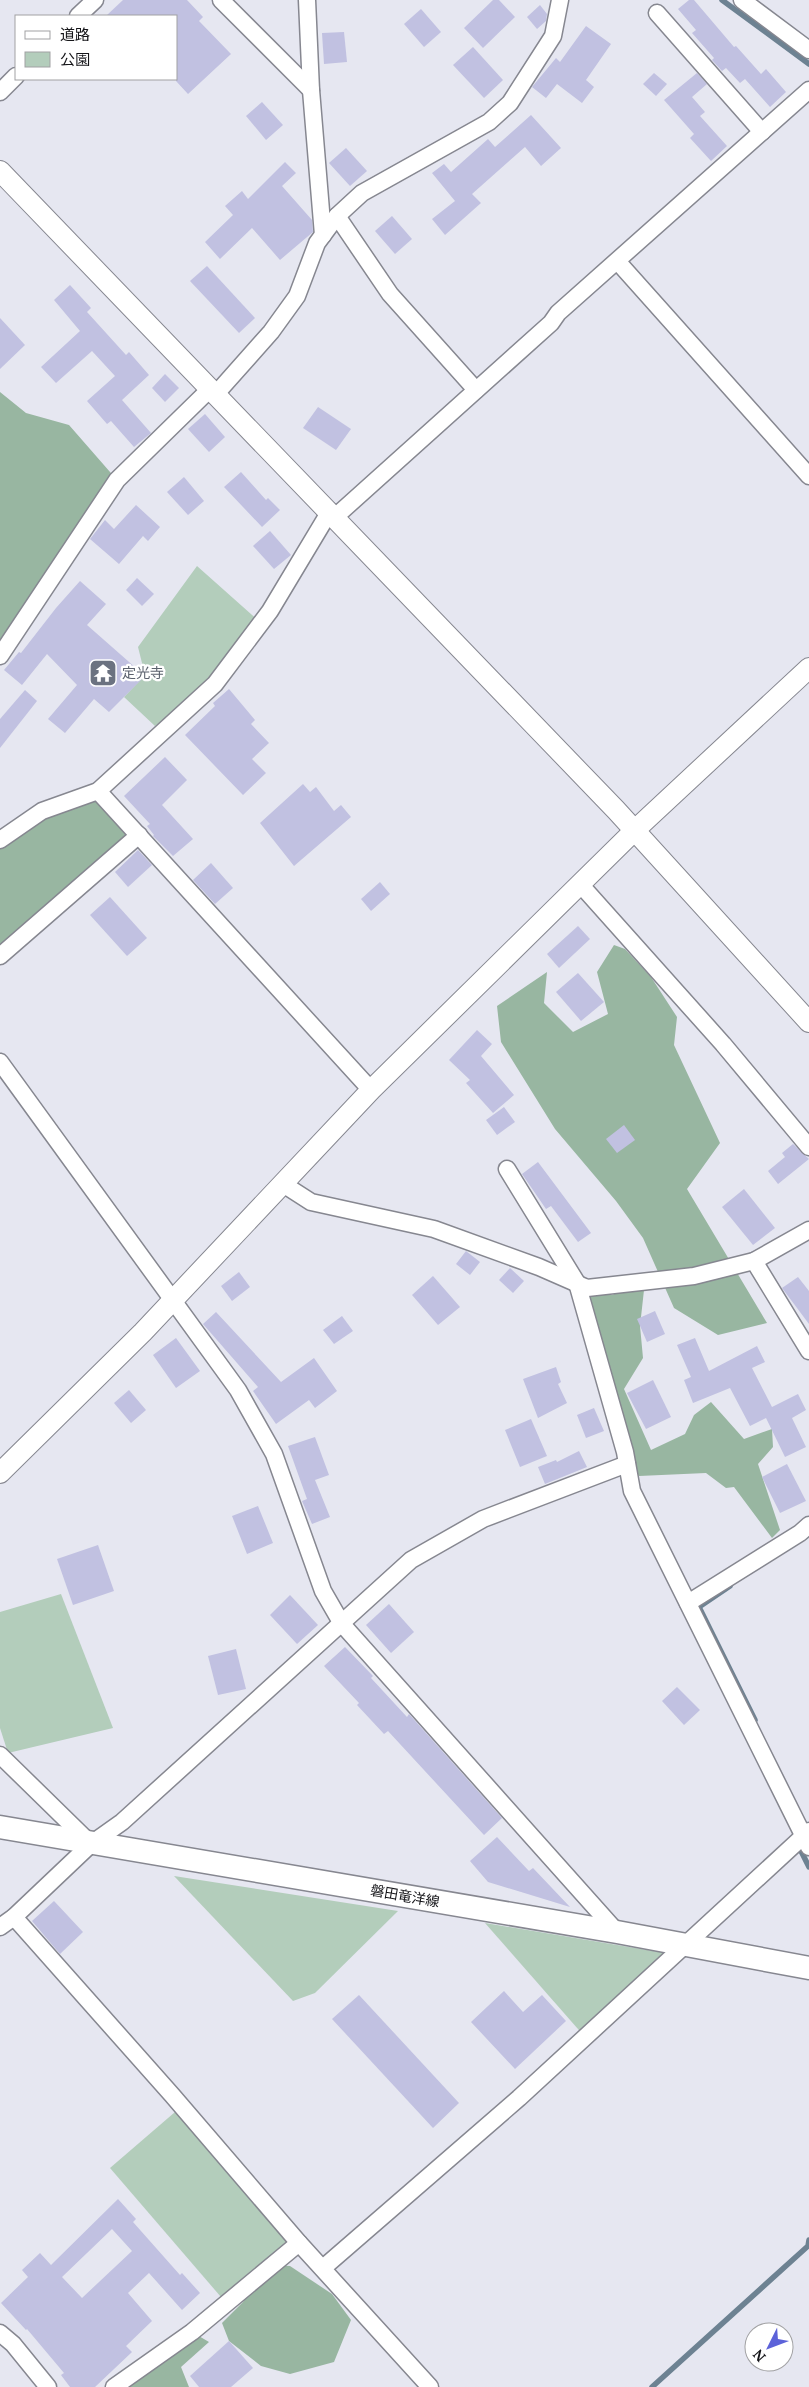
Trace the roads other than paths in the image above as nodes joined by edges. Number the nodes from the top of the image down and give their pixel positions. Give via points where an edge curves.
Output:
1 (95, 0) edge
2 (221, 0) edge
3 (307, 0) edge
4 (560, 0) edge
5 (742, 0) edge
6 (657, 13) dead end
7 (79, 15) edge
8 (809, 50) edge
9 (15, 77) edge
10 (311, 90) junction
11 (809, 90) edge
12 (0, 92) edge
13 (762, 132) junction
14 (0, 171) edge
15 (336, 216) junction
16 (323, 235) junction
17 (618, 262) junction
18 (476, 390) junction
19 (212, 392) junction
20 (809, 476) edge
21 (332, 514) junction
22 (0, 656) edge
23 (809, 668) edge
24 (98, 791) junction
25 (635, 830) junction
26 (139, 835) junction
27 (0, 840) edge
28 (580, 884) junction
29 (0, 956) edge
30 (809, 1022) edge
31 (0, 1062) edge
32 (371, 1090) junction
33 (809, 1147) edge
34 (508, 1169) dead end
35 (283, 1184) junction
36 (809, 1230) edge
37 (754, 1262) junction
38 (577, 1284) junction
39 (173, 1299) junction
40 (809, 1351) edge
41 (628, 1464) junction
42 (0, 1473) edge
43 (809, 1525) edge
44 (688, 1603) junction
45 (342, 1624) junction
46 (0, 1755) edge
47 (0, 1827) edge
48 (807, 1838) edge
49 (91, 1844) junction
50 (7, 1922) edge
51 (617, 1932) junction
52 (684, 1946) junction
53 (809, 1968) edge
54 (299, 2243) junction
55 (323, 2268) junction
56 (0, 2333) edge
57 (48, 2387) edge
58 (114, 2387) edge
59 (430, 2387) edge

1 - 7 street
2 - 10 street
3 - 10 street
4 - 15 street via 553,36 510,103 489,122 362,192
5 - 8 street
6 - 13 street
9 - 12 street
10 - 16 street
11 - 13 street
13 - 17 street
14 - 19 street
15 - 16 street
15 - 18 street via 390,294
16 - 19 street via 297,296 272,332
17 - 18 street
17 - 20 street
18 - 21 street
19 - 21 street
19 - 22 street via 117,480
21 - 24 street via 270,611 215,684
21 - 25 street
23 - 25 street
24 - 26 street
24 - 27 street via 42,811
25 - 28 street
25 - 30 street
26 - 29 street
26 - 32 street
28 - 32 street
28 - 33 street via 723,1044
31 - 39 street
32 - 35 street
34 - 38 street
35 - 38 street via 311,1202 434,1229
35 - 39 street
36 - 37 street
37 - 38 street via 694,1276 587,1288
37 - 40 street
38 - 41 street
39 - 42 street
39 - 45 street via 238,1390 274,1454 323,1591
41 - 44 street via 632,1491
41 - 45 street via 483,1520 412,1560
43 - 44 street
44 - 48 street
45 - 49 street via 122,1822
45 - 51 street
46 - 49 street
47 - 49 main road, 磐田竜洋線
48 - 52 street
49 - 50 street
49 - 51 main road, 磐田竜洋線
50 - 54 street via 172,2095
51 - 52 main road, 磐田竜洋線
52 - 53 main road, 磐田竜洋線
52 - 55 street via 519,2098
54 - 55 street
54 - 58 street via 192,2332
55 - 59 street
56 - 57 street

